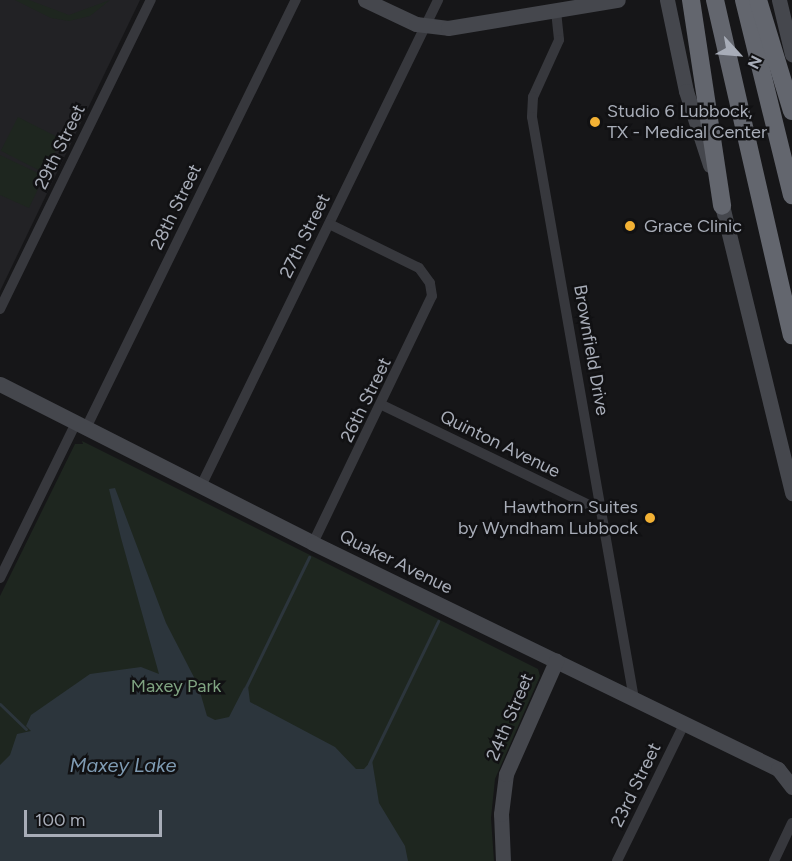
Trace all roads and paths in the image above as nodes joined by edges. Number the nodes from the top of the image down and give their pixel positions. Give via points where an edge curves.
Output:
1 (151, 0) edge
2 (296, 0) edge
3 (365, 0) edge
4 (438, 0) edge
5 (618, 0) edge
6 (667, 0) edge
7 (690, 0) edge
8 (715, 0) edge
9 (744, 0) edge
10 (758, 0) edge
11 (779, 0) edge
12 (555, 11) junction
13 (425, 27) junction
14 (792, 54) edge
15 (792, 111) edge
16 (792, 195) edge
17 (722, 206) junction
18 (329, 224) junction
19 (0, 309) edge
20 (792, 335) edge
21 (0, 384) edge
22 (382, 405) junction
23 (81, 426) junction
24 (201, 486) junction
25 (792, 493) edge
26 (603, 512) junction
27 (313, 543) junction
28 (0, 578) edge
29 (556, 661) junction
30 (634, 699) junction
31 (684, 724) junction
32 (785, 768) edge
33 (792, 787) edge
34 (792, 823) edge
35 (503, 861) edge
36 (617, 861) edge
37 (774, 861) edge

1 - 19 street, 29th Street
2 - 23 street, 28th Street
3 - 13 main road
4 - 13 street, 27th Street
5 - 12 main road
6 - 17 main road via 686,91
7 - 17 highway
8 - 20 highway
9 - 16 highway
10 - 15 highway
11 - 14 main road
12 - 13 main road via 476,25
12 - 26 street, Brownfield Drive via 559,40 533,97 532,117
13 - 18 street, 27th Street
17 - 25 main road
18 - 22 street, 26th Street via 421,270 432,290 430,304
18 - 24 street, 27th Street
21 - 23 main road, Quaker Avenue
22 - 26 street, Quinton Avenue
22 - 27 street, 26th Street
23 - 24 main road, Quaker Avenue
23 - 28 street, 28th Street
24 - 27 main road, Quaker Avenue
26 - 30 street, Brownfield Drive
27 - 29 main road, Quaker Avenue
29 - 30 main road, Quaker Avenue
29 - 35 main road, 24th Street via 506,774 501,814
30 - 31 main road, Quaker Avenue
31 - 32 main road, Quaker Avenue
31 - 36 street, 23rd Street
32 - 33 main road, Quaker Avenue
34 - 37 street

